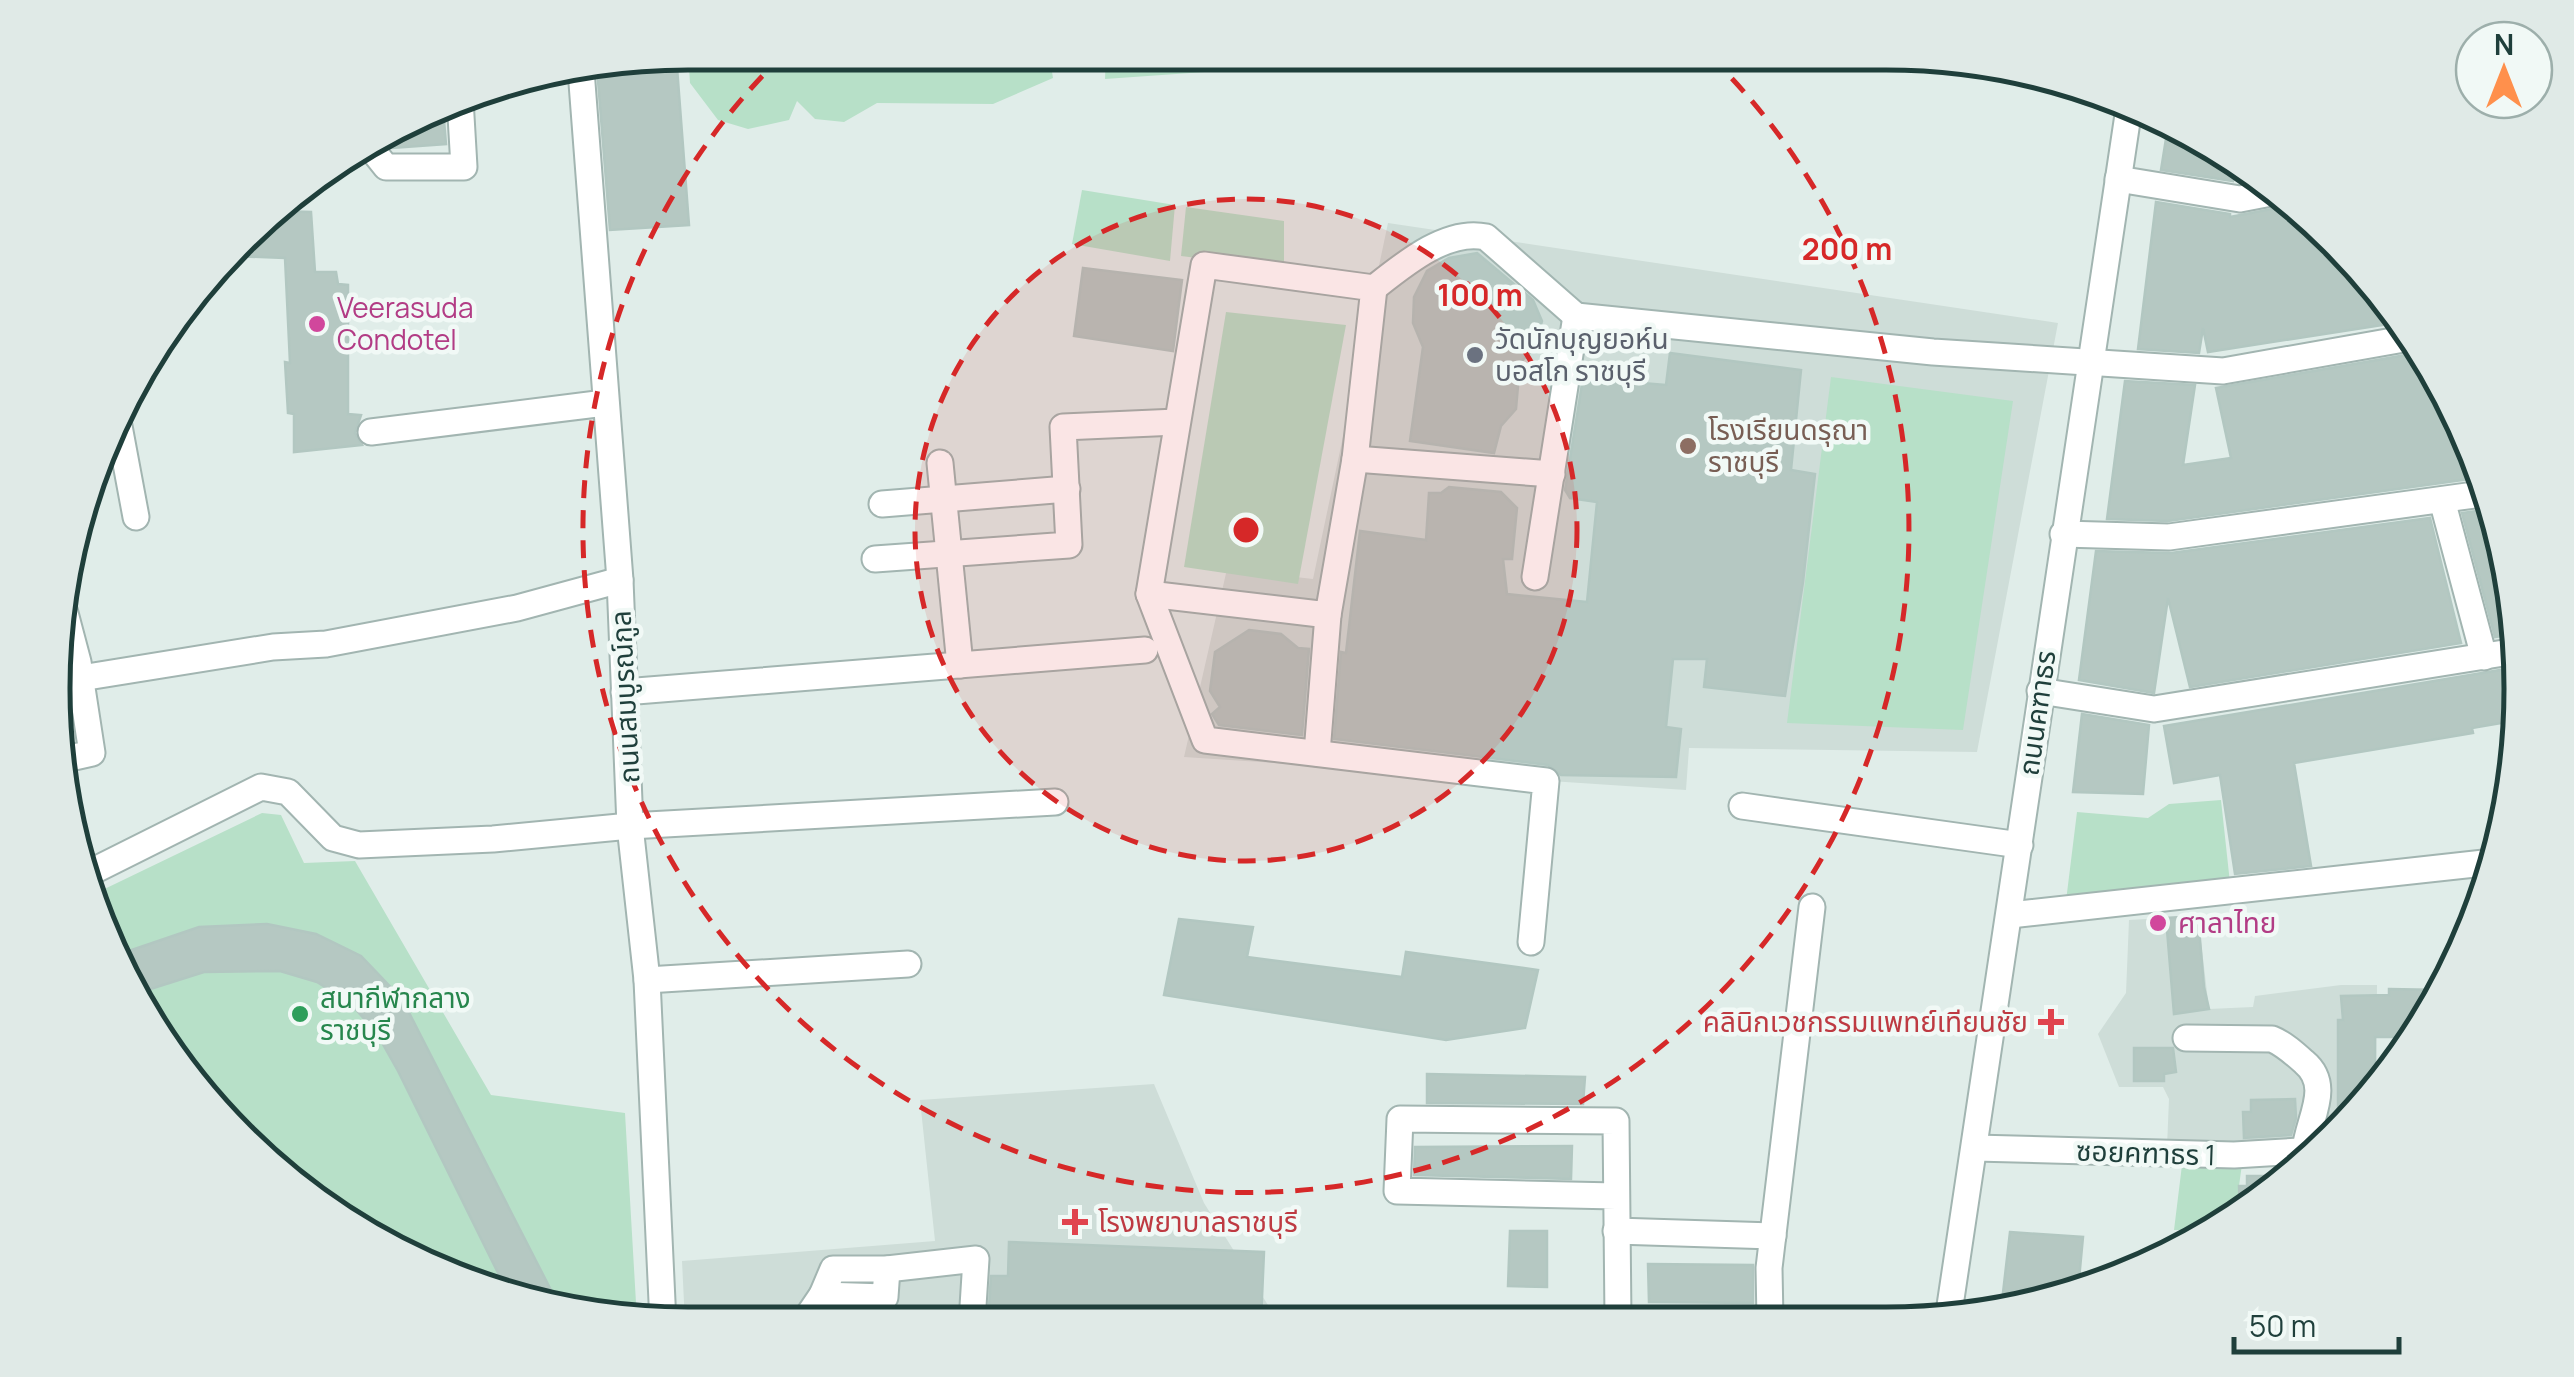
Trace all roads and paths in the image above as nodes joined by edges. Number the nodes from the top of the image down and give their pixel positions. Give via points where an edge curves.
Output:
1 (583, 79) edge
2 (461, 114) edge
3 (2127, 119) edge
4 (376, 155) edge
5 (2118, 179) junction
6 (2258, 195) edge
7 (1374, 288) junction
8 (1576, 316) junction
9 (2397, 340) edge
10 (2078, 361) junction
11 (605, 403) junction
12 (1178, 422) junction
13 (372, 432) dead end
14 (122, 441) edge
15 (1355, 459) junction
16 (940, 463) dead end
17 (1552, 474) junction
18 (1066, 489) junction
19 (2473, 495) edge
20 (942, 499) junction
21 (2442, 500) junction
22 (882, 504) dead end
23 (136, 517) dead end
24 (2063, 534) junction
25 (948, 554) junction
26 (875, 558) dead end
27 (1536, 577) dead end
28 (620, 580) junction
29 (1149, 594) junction
30 (1328, 615) junction
31 (72, 640) edge
32 (1145, 650) dead end
33 (2497, 654) edge
34 (960, 665) junction
35 (80, 678) junction
36 (2040, 691) junction
37 (624, 692) junction
38 (1317, 752) junction
39 (74, 757) edge
40 (1055, 802) dead end
41 (1742, 806) dead end
42 (630, 826) junction
43 (2020, 845) junction
44 (2478, 865) edge
45 (97, 869) edge
46 (1812, 906) dead end
47 (2010, 915) junction
48 (1532, 942) dead end
49 (908, 964) dead end
50 (647, 980) junction
51 (2186, 1038) dead end
52 (2309, 1139) edge
53 (1975, 1148) junction
54 (2296, 1151) edge
55 (1616, 1196) junction
56 (1616, 1230) junction
57 (1772, 1236) junction
58 (1950, 1304) edge
59 (662, 1306) edge
60 (814, 1307) edge
61 (973, 1307) edge
62 (1618, 1307) edge
63 (1770, 1307) edge

1 - 11 street, ถนนสมบูรณ์กูล
2 - 4 street via 464,167 386,167
3 - 5 street, ถนนคฑาธร
5 - 6 street
5 - 10 street, ถนนคฑาธร
7 - 8 street via 1456,236 1472,234 1486,237
7 - 12 street via 1204,265
7 - 15 street
8 - 10 street
8 - 17 street
9 - 10 street via 2223,370
10 - 24 street, ถนนคฑาธร
11 - 13 street
11 - 28 street, ถนนสมบูรณ์กูล
12 - 18 street via 1064,427
12 - 29 street
14 - 23 street
15 - 17 street
15 - 30 street
16 - 20 street
17 - 27 street
18 - 20 street
18 - 25 street via 1069,545
19 - 21 street
20 - 22 street
20 - 25 street
21 - 24 street via 2168,537
21 - 33 street
24 - 36 street, ถนนคฑาธร
25 - 26 street
25 - 34 street
28 - 35 street via 518,608 326,644
28 - 37 street, ถนนสมบูรณ์กูล
29 - 30 street
29 - 38 street via 1206,740
30 - 38 street
31 - 35 street
32 - 34 street
33 - 36 street via 2154,708
34 - 37 street
35 - 39 street via 92,752
36 - 43 street, ถนนคฑาธร
37 - 42 street, ถนนสมบูรณ์กูล
38 - 48 street via 1546,782
40 - 42 street
41 - 43 street
42 - 45 street via 358,845 334,838 288,792 261,786
42 - 50 street, ถนนสมบูรณ์กูล
43 - 47 street, ถนนคฑาธร
44 - 47 street
46 - 57 street
47 - 53 street, ถนนคฑาธร
49 - 50 street
50 - 59 street, ถนนสมบูรณ์กูล
51 - 52 street via 2283,1044 2320,1083
53 - 54 street, ซอยคฑาธร 1 via 2234,1156
53 - 58 street, ถนนคฑาธร
55 - 55 street via 1396,1191 1400,1119 1616,1120
55 - 56 street
56 - 57 street
56 - 62 street
57 - 63 street
60 - 61 street via 834,1269 976,1259

